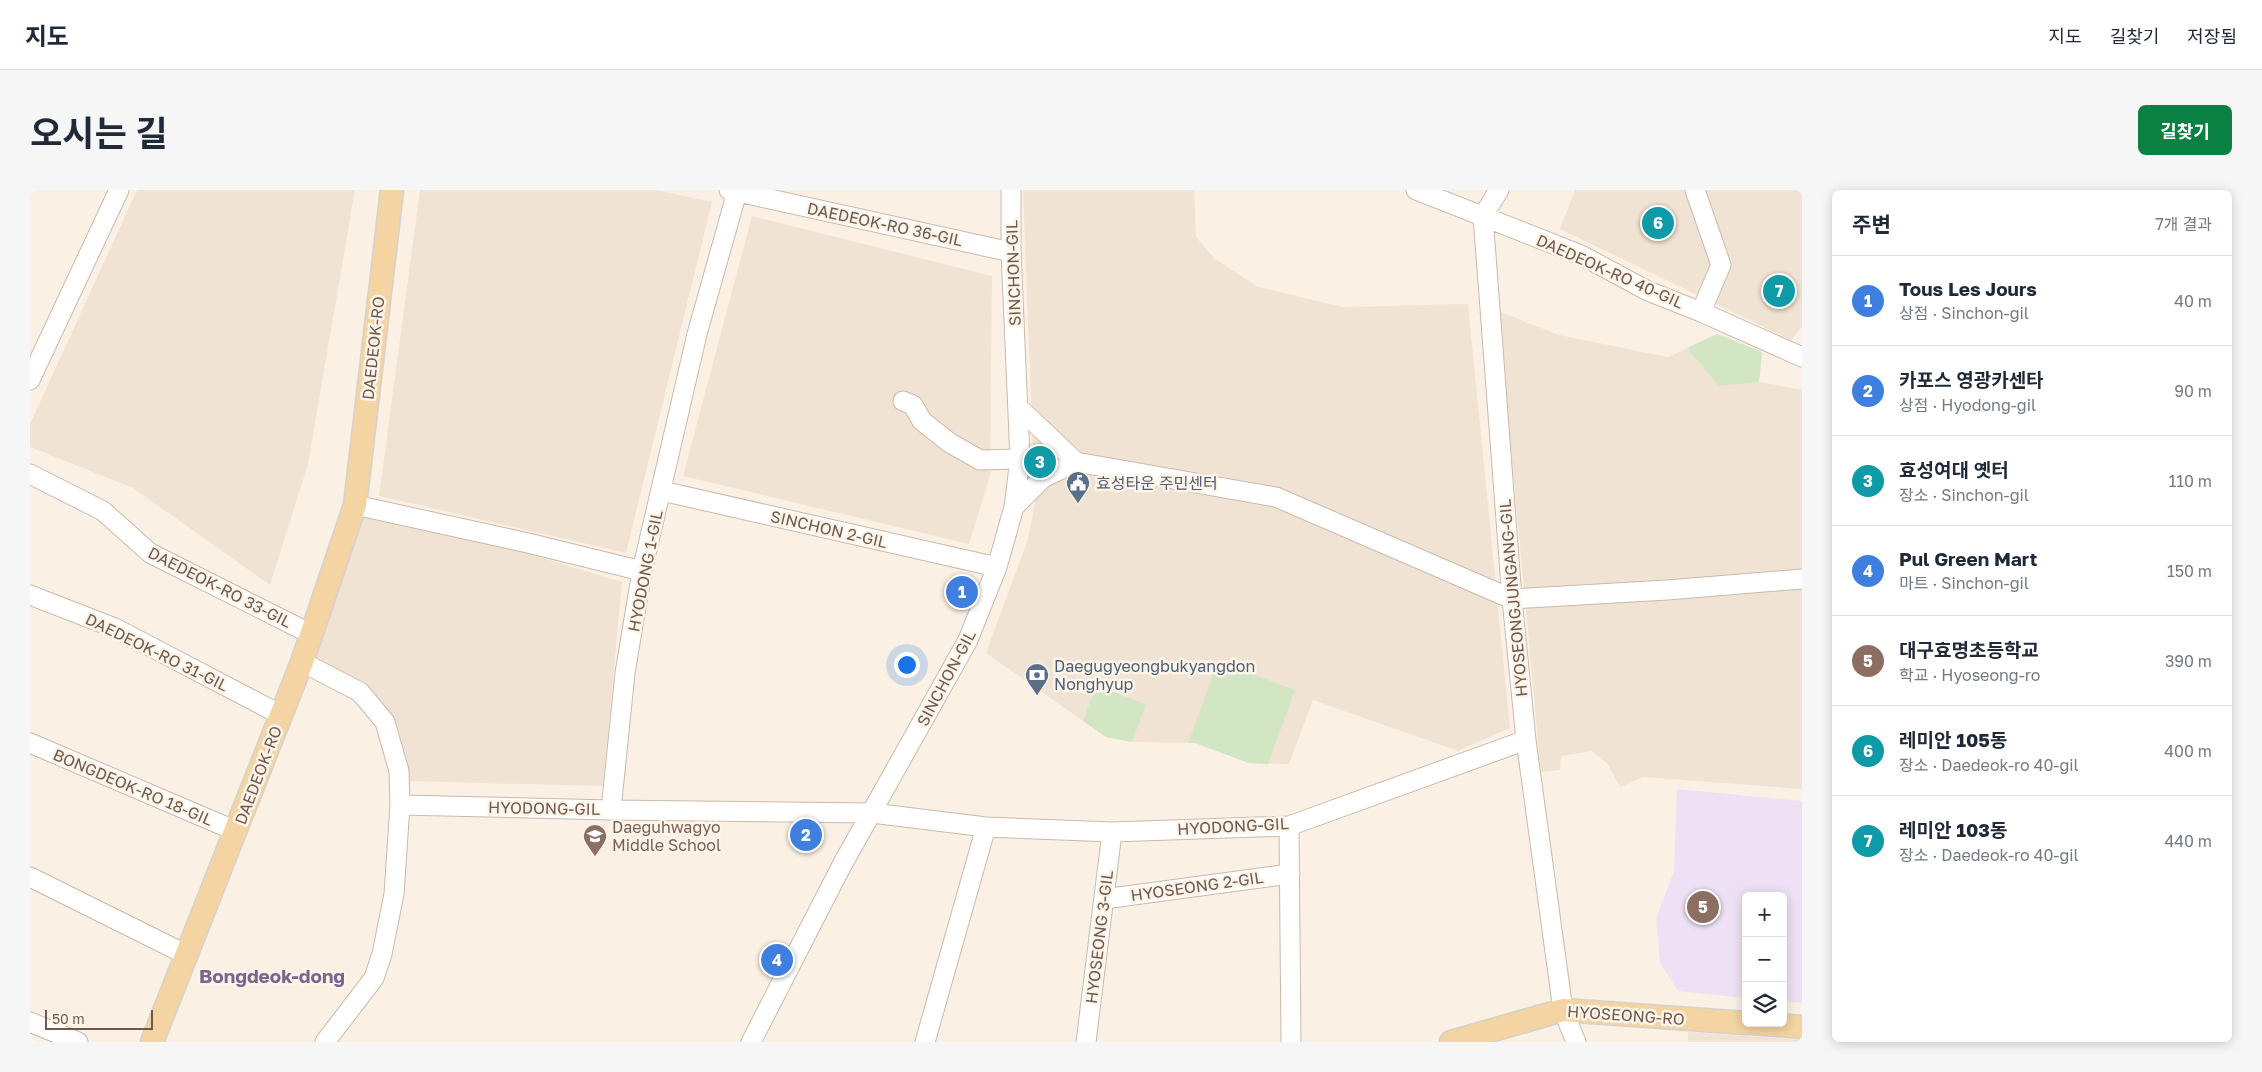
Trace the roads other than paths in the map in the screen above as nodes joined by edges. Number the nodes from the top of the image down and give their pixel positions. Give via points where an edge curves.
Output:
1 (119, 190) edge
2 (392, 190) edge
3 (1011, 190) edge
4 (1416, 190) edge
5 (1499, 190) edge
6 (1695, 190) edge
7 (733, 191) edge
8 (1483, 216) junction
9 (1012, 252) junction
10 (1701, 312) junction
11 (1801, 354) edge
12 (30, 380) edge
13 (903, 401) dead end
14 (1019, 408) junction
15 (1050, 438) junction
16 (1020, 459) junction
17 (1076, 462) junction
18 (30, 474) edge
19 (1043, 478) junction
20 (662, 491) junction
21 (355, 505) junction
22 (1014, 507) junction
23 (997, 567) junction
24 (642, 571) junction
25 (1802, 579) edge
26 (30, 595) edge
27 (1512, 599) junction
28 (311, 634) junction
29 (302, 662) junction
30 (281, 715) junction
31 (1526, 740) junction
32 (30, 744) edge
33 (400, 805) junction
34 (611, 810) junction
35 (872, 812) junction
36 (1289, 826) junction
37 (986, 827) junction
38 (236, 831) junction
39 (1112, 832) junction
40 (1290, 874) junction
41 (30, 877) edge
42 (1104, 899) junction
43 (187, 955) junction
44 (1563, 1010) junction
45 (30, 1022) edge
46 (1742, 1023) edge
47 (1787, 1026) edge
48 (1802, 1027) edge
49 (78, 1042) edge
50 (152, 1042) edge
51 (325, 1042) edge
52 (752, 1042) edge
53 (925, 1042) edge
54 (1086, 1042) edge
55 (1291, 1042) edge
56 (1451, 1042) edge
57 (1576, 1042) edge

1 - 12 street
2 - 21 main road, DAEDEOK-RO
3 - 9 street, SINCHON-GIL
4 - 8 street, DAEDEOK-RO 40-GIL
5 - 8 street
6 - 10 street via 1721,265
7 - 9 street, DAEDEOK-RO 36-GIL
7 - 20 street, HYODONG 1-GIL
8 - 10 street, DAEDEOK-RO 40-GIL via 1580,255 1648,292
8 - 27 street, HYOSEONGJUNGANG-GIL
9 - 14 street, SINCHON-GIL
10 - 11 street, DAEDEOK-RO 40-GIL
13 - 16 street via 913,404 922,421 950,444 980,460
14 - 15 street
14 - 16 street, SINCHON-GIL
15 - 16 street via 1036,438
15 - 17 street
16 - 19 street via 1031,476
16 - 22 street, SINCHON-GIL
17 - 19 street
17 - 27 street via 1276,497
18 - 28 street, DAEDEOK-RO 33-GIL via 103,511 150,553
19 - 22 street
20 - 23 street, SINCHON 2-GIL
20 - 24 street, HYODONG 1-GIL
21 - 24 street
21 - 28 main road, DAEDEOK-RO
22 - 23 street, SINCHON-GIL
23 - 35 street, SINCHON-GIL via 968,640
24 - 34 street, HYODONG 1-GIL via 625,673
25 - 27 street
26 - 30 street, DAEDEOK-RO 31-GIL via 115,628
27 - 31 street, HYOSEONGJUNGANG-GIL
28 - 29 main road, DAEDEOK-RO
29 - 30 main road, DAEDEOK-RO
29 - 33 street via 360,692 385,722 399,771
30 - 38 main road, DAEDEOK-RO
31 - 36 street, HYODONG-GIL
31 - 44 street, HYOSEONGJUNGANG-GIL
32 - 38 street, BONGDEOK-RO 18-GIL
33 - 34 street, HYODONG-GIL
33 - 51 street via 394,894 382,954 374,978
34 - 35 street, HYODONG-GIL
35 - 37 street, HYODONG-GIL
35 - 52 street, SINCHON-GIL via 842,864
36 - 39 street, HYODONG-GIL
36 - 40 street
37 - 39 street, HYODONG-GIL
37 - 53 street
38 - 43 main road, DAEDEOK-RO
39 - 42 street, HYOSEONG 3-GIL
40 - 42 street, HYOSEONG 2-GIL
40 - 55 street
41 - 43 street
42 - 54 street, HYOSEONG 3-GIL
43 - 50 main road, DAEDEOK-RO
44 - 46 main road, HYOSEONG-RO
44 - 56 main road, HYOSEONG-RO
44 - 57 street, HYOSEONGJUNGANG-GIL
45 - 49 street
47 - 48 main road

